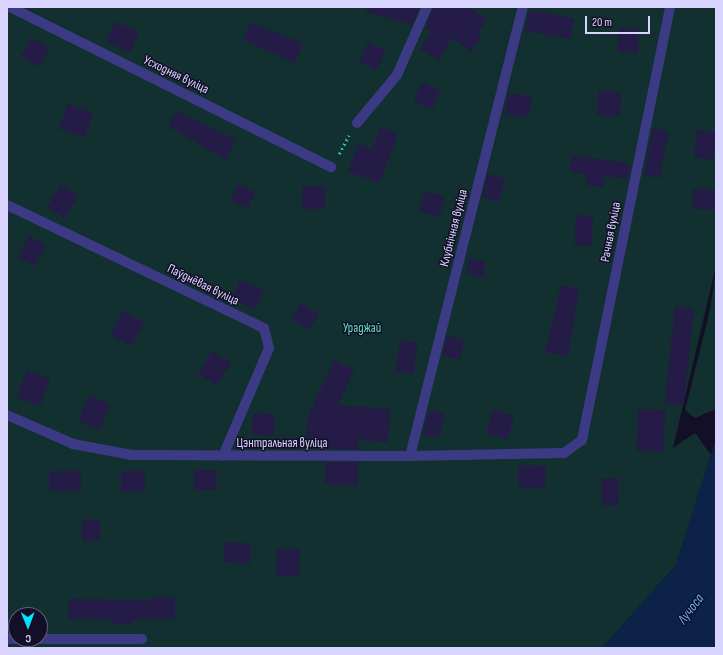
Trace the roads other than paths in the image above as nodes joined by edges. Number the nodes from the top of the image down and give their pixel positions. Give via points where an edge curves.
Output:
1 (10, 7) edge
2 (427, 7) edge
3 (523, 7) edge
4 (670, 7) edge
5 (357, 123) road end
6 (331, 167) road end
7 (7, 205) edge
8 (7, 415) edge
9 (564, 452) joint
10 (223, 456) junction
11 (410, 456) junction
12 (48, 639) edge
13 (142, 639) dead end

1 - 6 lane, Усходняя вуліца
2 - 5 lane via 397,75
3 - 11 lane, Клубнічная вуліца
4 - 9 lane, Рачная вуліца via 582,440
7 - 10 lane, Паўднёвая вуліца via 264,328 269,348
8 - 10 lane, Цэнтральная вуліца via 73,444 88,447 132,455
9 - 11 lane, Цэнтральная вуліца
10 - 11 lane, Цэнтральная вуліца
12 - 13 lane

